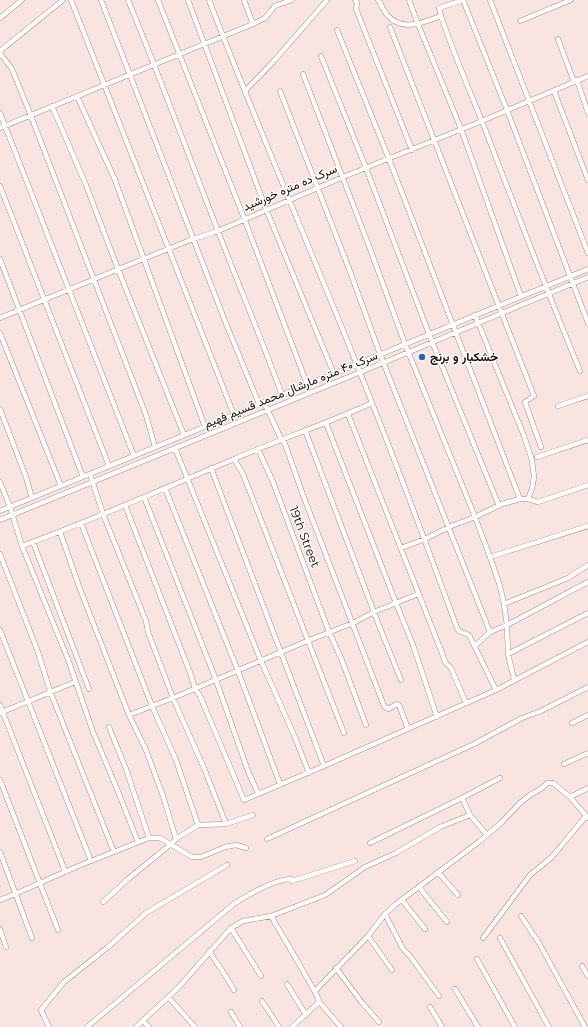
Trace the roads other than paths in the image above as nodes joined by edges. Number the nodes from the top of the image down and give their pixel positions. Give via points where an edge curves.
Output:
1 (22, 0) edge
2 (63, 0) edge
3 (71, 0) edge
4 (101, 0) edge
5 (128, 0) edge
6 (158, 0) edge
7 (188, 0) edge
8 (209, 0) edge
9 (244, 0) edge
10 (292, 0) edge
11 (327, 0) edge
12 (355, 0) edge
13 (378, 0) edge
14 (409, 0) edge
15 (463, 0) edge
16 (490, 0) edge
17 (571, 0) edge
18 (441, 16) junction
19 (0, 18) edge
20 (520, 21) dead end
21 (253, 24) junction
22 (418, 24) junction
23 (390, 27) dead end
24 (337, 30) dead end
25 (223, 36) junction
26 (558, 39) dead end
27 (205, 44) junction
28 (0, 52) edge
29 (180, 54) junction
30 (321, 56) dead end
31 (155, 64) junction
32 (130, 74) junction
33 (303, 74) dead end
34 (588, 76) edge
35 (576, 81) junction
36 (105, 85) junction
37 (244, 91) junction
38 (280, 91) dead end
39 (554, 91) junction
40 (76, 96) junction
41 (529, 101) junction
42 (52, 106) junction
43 (507, 110) junction
44 (588, 112) edge
45 (0, 113) edge
46 (31, 116) junction
47 (482, 121) junction
48 (2, 127) edge
49 (461, 130) junction
50 (435, 141) junction
51 (412, 150) junction
52 (389, 159) junction
53 (366, 168) junction
54 (343, 177) junction
55 (588, 180) edge
56 (0, 186) edge
57 (318, 188) junction
58 (290, 200) junction
59 (266, 209) junction
60 (244, 218) junction
61 (218, 231) junction
62 (193, 238) junction
63 (169, 248) junction
64 (588, 253) edge
65 (142, 258) junction
66 (0, 259) edge
67 (588, 268) edge
68 (118, 269) junction
69 (570, 276) junction
70 (588, 277) edge
71 (94, 279) junction
72 (572, 283) junction
73 (545, 286) junction
74 (69, 289) junction
75 (548, 294) junction
76 (521, 296) junction
77 (44, 299) junction
78 (498, 306) junction
79 (20, 310) junction
80 (501, 314) junction
81 (476, 315) junction
82 (0, 318) edge
83 (479, 323) junction
84 (588, 323) edge
85 (453, 324) junction
86 (456, 332) junction
87 (0, 333) edge
88 (429, 334) junction
89 (432, 342) junction
90 (405, 344) junction
91 (408, 353) junction
92 (380, 354) junction
93 (384, 363) junction
94 (357, 364) junction
95 (360, 372) junction
96 (580, 372) dead end
97 (334, 374) junction
98 (307, 384) junction
99 (282, 395) junction
100 (588, 396) edge
101 (262, 403) junction
102 (372, 403) junction
103 (558, 406) dead end
104 (0, 409) edge
105 (268, 410) junction
106 (348, 414) junction
107 (234, 415) junction
108 (326, 423) junction
109 (205, 427) junction
110 (305, 430) junction
111 (184, 435) junction
112 (280, 439) junction
113 (588, 440) edge
114 (156, 447) junction
115 (541, 447) dead end
116 (175, 448) junction
117 (258, 449) junction
118 (134, 456) junction
119 (537, 457) dead end
120 (234, 458) junction
121 (109, 466) junction
122 (211, 468) junction
123 (90, 474) junction
124 (83, 477) junction
125 (188, 478) junction
126 (0, 482) edge
127 (93, 482) junction
128 (588, 485) edge
129 (60, 486) junction
130 (165, 488) junction
131 (144, 497) junction
132 (32, 498) junction
133 (520, 499) junction
134 (528, 499) junction
135 (125, 505) junction
136 (499, 506) junction
137 (10, 507) junction
138 (0, 511) edge
139 (103, 514) junction
140 (12, 515) junction
141 (475, 517) junction
142 (0, 520) edge
143 (81, 523) junction
144 (588, 526) edge
145 (449, 527) junction
146 (60, 532) junction
147 (425, 539) junction
148 (33, 542) junction
149 (22, 546) junction
150 (401, 548) junction
151 (0, 554) edge
152 (490, 557) junction
153 (588, 564) edge
154 (588, 582) edge
155 (418, 594) junction
156 (396, 603) junction
157 (504, 604) junction
158 (374, 612) junction
159 (588, 613) edge
160 (353, 623) junction
161 (507, 625) junction
162 (0, 630) edge
163 (329, 632) junction
164 (490, 632) junction
165 (307, 641) junction
166 (588, 642) edge
167 (475, 646) junction
168 (281, 653) junction
169 (508, 654) junction
170 (261, 661) junction
171 (238, 671) junction
172 (514, 679) junction
173 (216, 680) junction
174 (401, 680) dead end
175 (75, 682) junction
176 (588, 687) edge
177 (89, 689) dead end
178 (195, 689) junction
179 (496, 690) junction
180 (50, 691) junction
181 (173, 698) junction
182 (28, 701) junction
183 (466, 703) junction
184 (0, 705) edge
185 (152, 706) junction
186 (1, 712) edge
187 (129, 715) junction
188 (588, 715) edge
189 (437, 717) junction
190 (572, 723) dead end
191 (366, 725) dead end
192 (109, 727) dead end
193 (408, 729) junction
194 (344, 733) dead end
195 (588, 753) edge
196 (564, 764) dead end
197 (324, 766) junction
198 (309, 773) junction
199 (500, 778) dead end
200 (0, 780) edge
201 (280, 784) junction
202 (588, 788) edge
203 (258, 793) junction
204 (570, 797) junction
205 (462, 798) junction
206 (253, 815) dead end
207 (470, 815) junction
208 (587, 817) edge
209 (226, 824) junction
210 (198, 825) junction
211 (487, 835) junction
212 (149, 838) junction
213 (176, 839) junction
214 (267, 839) dead end
215 (138, 842) junction
216 (370, 842) dead end
217 (171, 844) junction
218 (246, 848) dead end
219 (0, 852) edge
220 (114, 852) junction
221 (91, 861) junction
222 (355, 861) dead end
223 (227, 865) dead end
224 (65, 871) junction
225 (438, 872) junction
226 (40, 883) junction
227 (419, 887) junction
228 (17, 894) junction
229 (458, 895) dead end
230 (0, 900) edge
231 (402, 900) junction
232 (102, 902) dead end
233 (385, 914) junction
234 (271, 916) junction
235 (521, 916) dead end
236 (447, 922) dead end
237 (231, 928) junction
238 (0, 929) edge
239 (425, 929) dead end
240 (58, 930) dead end
241 (368, 936) junction
242 (32, 938) dead end
243 (483, 938) dead end
244 (500, 938) dead end
245 (6, 947) dead end
246 (209, 951) junction
247 (477, 959) dead end
248 (582, 966) dead end
249 (336, 968) junction
250 (392, 970) dead end
251 (261, 976) dead end
252 (588, 976) edge
253 (287, 984) dead end
254 (455, 988) dead end
255 (234, 990) dead end
256 (315, 992) junction
257 (439, 996) dead end
258 (168, 998) junction
259 (262, 1001) dead end
260 (319, 1002) junction
261 (430, 1007) dead end
262 (231, 1012) dead end
263 (306, 1015) junction
264 (143, 1021) junction
265 (379, 1022) dead end
266 (49, 1027) edge
267 (87, 1027) edge
268 (136, 1027) edge
269 (149, 1027) edge
270 (195, 1027) edge
271 (240, 1027) edge
272 (279, 1027) edge
273 (293, 1027) edge
274 (341, 1027) edge
275 (442, 1027) edge
276 (478, 1027) edge
277 (515, 1027) edge
278 (549, 1027) edge
279 (585, 1027) edge

1 - 19 street
2 - 28 street
3 - 36 street
4 - 32 street
5 - 31 street
6 - 29 street
7 - 27 street
8 - 25 street
9 - 21 street
10 - 21 street via 275,6 265,18
11 - 37 street
12 - 51 street via 356,9
13 - 22 street via 387,15 397,24
14 - 22 street
15 - 18 street via 439,8
15 - 43 street
16 - 41 street
17 - 20 street
18 - 22 street
18 - 47 street via 454,55
21 - 25 street
22 - 49 street
23 - 50 street
24 - 52 street
25 - 27 street
25 - 37 street
26 - 35 street
27 - 29 street
27 - 59 street
28 - 46 street via 12,68
29 - 31 street
29 - 60 street
30 - 53 street
31 - 32 street
31 - 61 street
32 - 36 street
32 - 62 street
33 - 54 street
34 - 35 street, سرک ده متره خورشید
35 - 39 street, سرک ده متره خورشید
35 - 44 street
36 - 40 street
36 - 63 street
37 - 58 street
38 - 57 street
39 - 41 street, سرک ده متره خورشید
39 - 55 street
40 - 42 street
40 - 65 street via 115,180
41 - 43 street, سرک ده متره خورشید
41 - 64 street
42 - 46 street
42 - 68 street
43 - 47 street, سرک ده متره خورشید
43 - 69 street
45 - 48 street
46 - 48 street
46 - 71 street
47 - 49 street, سرک ده متره خورشید
47 - 73 street
48 - 74 street
49 - 50 street, سرک ده متره خورشید
49 - 76 street
50 - 51 street, سرک ده متره خورشید
50 - 78 street
51 - 52 street, سرک ده متره خورشید
52 - 53 street, سرک ده متره خورشید
52 - 85 street
53 - 54 street, سرک ده متره خورشید
53 - 88 street
54 - 57 street, سرک ده متره خورشید
54 - 90 street
56 - 77 street
57 - 58 street, سرک ده متره خورشید
57 - 92 street
58 - 59 street, سرک ده متره خورشید
58 - 94 street
59 - 60 street, سرک ده متره خورشید
59 - 97 street
60 - 61 street, سرک ده متره خورشید
60 - 98 street
61 - 62 street, سرک ده متره خورشید
61 - 99 street
62 - 63 street, سرک ده متره خورشید
62 - 101 street via 225,321
63 - 65 street, سرک ده متره خورشید
63 - 107 street
65 - 68 street, سرک ده متره خورشید
65 - 109 street
66 - 79 street
67 - 69 street, سرک ۴۰ متره مارشال محمد قسیم فهیم
68 - 71 street, سرک ده متره خورشید
68 - 111 street
69 - 72 street
69 - 73 street, سرک ۴۰ متره مارشال محمد قسیم فهیم
70 - 72 street, سرک ۴۰ متره مارشال محمد قسیم فهیم
71 - 74 street, سرک ده متره خورشید
71 - 114 street
72 - 75 street, سرک ۴۰ متره مارشال محمد قسیم فهیم
72 - 84 street
73 - 75 street
73 - 76 street, سرک ۴۰ متره مارشال محمد قسیم فهیم
74 - 77 street, سرک ده متره خورشید
74 - 118 street
75 - 80 street, سرک ۴۰ متره مارشال محمد قسیم فهیم
75 - 96 street
76 - 78 street, سرک ۴۰ متره مارشال محمد قسیم فهیم
77 - 79 street, سرک ده متره خورشید
77 - 121 street
78 - 80 street
78 - 81 street, سرک ۴۰ متره مارشال محمد قسیم فهیم
79 - 82 street, سرک ده متره خورشید
79 - 124 street
80 - 83 street, سرک ۴۰ متره مارشال محمد قسیم فهیم
80 - 115 street via 534,396 525,402
81 - 83 street
81 - 85 street, سرک ۴۰ متره مارشال محمد قسیم فهیم
83 - 86 street, سرک ۴۰ متره مارشال محمد قسیم فهیم
83 - 134 street via 532,460 534,477
85 - 86 street
85 - 88 street, سرک ۴۰ متره مارشال محمد قسیم فهیم
86 - 89 street, سرک ۴۰ متره مارشال محمد قسیم فهیم
86 - 133 street
87 - 129 street
88 - 89 street
88 - 90 street, سرک ۴۰ متره مارشال محمد قسیم فهیم
89 - 91 street, سرک ۴۰ متره مارشال محمد قسیم فهیم
89 - 136 street
90 - 91 street
90 - 92 street, سرک ۴۰ متره مارشال محمد قسیم فهیم
91 - 93 street, سرک ۴۰ متره مارشال محمد قسیم فهیم
91 - 141 street
92 - 93 street
92 - 94 street, سرک ۴۰ متره مارشال محمد قسیم فهیم
93 - 95 street, سرک ۴۰ متره مارشال محمد قسیم فهیم
93 - 145 street
94 - 95 street
94 - 97 street, سرک ۴۰ متره مارشال محمد قسیم فهیم
95 - 102 street
95 - 105 street, سرک ۴۰ متره مارشال محمد قسیم فهیم
97 - 98 street, سرک ۴۰ متره مارشال محمد قسیم فهیم
98 - 99 street, سرک ۴۰ متره مارشال محمد قسیم فهیم
99 - 101 street, سرک ۴۰ متره مارشال محمد قسیم فهیم
100 - 103 street
101 - 105 street
101 - 107 street, سرک ۴۰ متره مارشال محمد قسیم فهیم
102 - 106 street
102 - 147 street
104 - 132 street
105 - 112 street
105 - 116 street, سرک ۴۰ متره مارشال محمد قسیم فهیم
106 - 108 street
106 - 150 street
107 - 109 street, سرک ۴۰ متره مارشال محمد قسیم فهیم
108 - 110 street
108 - 156 street
109 - 111 street, سرک ۴۰ متره مارشال محمد قسیم فهیم
110 - 112 street
110 - 158 street
111 - 114 street, سرک ۴۰ متره مارشال محمد قسیم فهیم
112 - 117 street
112 - 160 street via 285,444
113 - 119 street
114 - 118 street, سرک ۴۰ متره مارشال محمد قسیم فهیم
116 - 125 street
116 - 127 street, سرک ۴۰ متره مارشال محمد قسیم فهیم
117 - 120 street
117 - 163 street, 19th Street via 273,482
118 - 121 street, سرک ۴۰ متره مارشال محمد قسیم فهیم
120 - 122 street
120 - 165 street via 243,474
121 - 123 street, سرک ۴۰ متره مارشال محمد قسیم فهیم
122 - 125 street
122 - 168 street
123 - 124 street, سرک ۴۰ متره مارشال محمد قسیم فهیم
123 - 127 street
124 - 129 street, سرک ۴۰ متره مارشال محمد قسیم فهیم
125 - 130 street
125 - 170 street
126 - 137 street
127 - 139 street
127 - 140 street, سرک ۴۰ متره مارشال محمد قسیم فهیم
128 - 134 street via 538,502
129 - 132 street, سرک ۴۰ متره مارشال محمد قسیم فهیم
130 - 131 street
130 - 171 street
131 - 135 street
131 - 173 street
132 - 137 street, سرک ۴۰ متره مارشال محمد قسیم فهیم
133 - 134 street
133 - 136 street
135 - 139 street
135 - 178 street
136 - 141 street
137 - 138 street, سرک ۴۰ متره مارشال محمد قسیم فهیم
137 - 140 street
139 - 143 street
139 - 181 street via 146,621
140 - 142 street, سرک ۴۰ متره مارشال محمد قسیم فهیم
140 - 149 street
141 - 145 street
141 - 152 street
143 - 146 street
143 - 185 street
144 - 152 street
145 - 147 street
145 - 164 street
146 - 148 street
146 - 187 street
147 - 150 street
147 - 167 street via 457,628 469,635
148 - 149 street
148 - 177 street
149 - 175 street
150 - 155 street
151 - 180 street via 38,652
152 - 157 street
153 - 157 street via 568,578
154 - 161 street
155 - 156 street
155 - 183 street via 444,662 451,668
156 - 158 street
156 - 189 street
157 - 161 street
158 - 160 street
158 - 174 street
159 - 169 street
160 - 163 street
160 - 193 street via 384,706 388,709 399,705
161 - 164 street
161 - 169 street
162 - 182 street
163 - 165 street
163 - 191 street, 19th Street
164 - 167 street
165 - 168 street
165 - 194 street
166 - 172 street
167 - 179 street
168 - 170 street
168 - 197 street
169 - 172 street
170 - 171 street
170 - 198 street
171 - 173 street
171 - 201 street
172 - 179 street
173 - 178 street
173 - 203 street
175 - 180 street
175 - 215 street
176 - 214 street via 474,744
178 - 181 street
178 - 203 street via 244,800
179 - 183 street
180 - 182 street
180 - 220 street
181 - 185 street
181 - 209 street
182 - 186 street
182 - 221 street
183 - 189 street
184 - 186 street
185 - 187 street
185 - 210 street via 176,760
186 - 224 street
187 - 213 street via 163,796
188 - 190 street
189 - 193 street
192 - 212 street
193 - 197 street
195 - 196 street
197 - 198 street
198 - 201 street
199 - 205 street
200 - 226 street
201 - 203 street
202 - 204 street
204 - 208 street
204 - 211 street via 553,782 547,783 520,803
205 - 207 street
205 - 216 street
206 - 209 street
207 - 211 street
207 - 234 street via 440,827 365,867 325,895
208 - 243 street via 552,857 530,876
209 - 210 street
210 - 213 street
211 - 225 street
212 - 215 street
212 - 217 street via 160,838
213 - 217 street
215 - 220 street
217 - 218 street via 192,857 206,856 225,846 236,845
217 - 232 street
219 - 228 street
220 - 221 street
221 - 224 street
222 - 267 street via 292,881 284,880 251,893 235,903
223 - 266 street via 146,913 64,982 41,1010
224 - 226 street
225 - 227 street
225 - 229 street
226 - 228 street
226 - 240 street
227 - 231 street
227 - 236 street
228 - 230 street
228 - 242 street
231 - 233 street
231 - 239 street
233 - 241 street
233 - 257 street via 403,950
234 - 237 street via 243,921
234 - 256 street
235 - 279 street via 539,943
237 - 246 street
237 - 251 street
238 - 245 street
241 - 249 street
241 - 250 street
244 - 278 street
246 - 255 street
246 - 258 street
247 - 277 street
248 - 252 street
249 - 256 street
249 - 265 street
253 - 263 street
254 - 276 street
256 - 260 street
258 - 264 street
258 - 270 street
259 - 272 street
260 - 263 street
260 - 274 street
261 - 275 street
262 - 271 street
263 - 273 street
264 - 268 street
264 - 269 street

